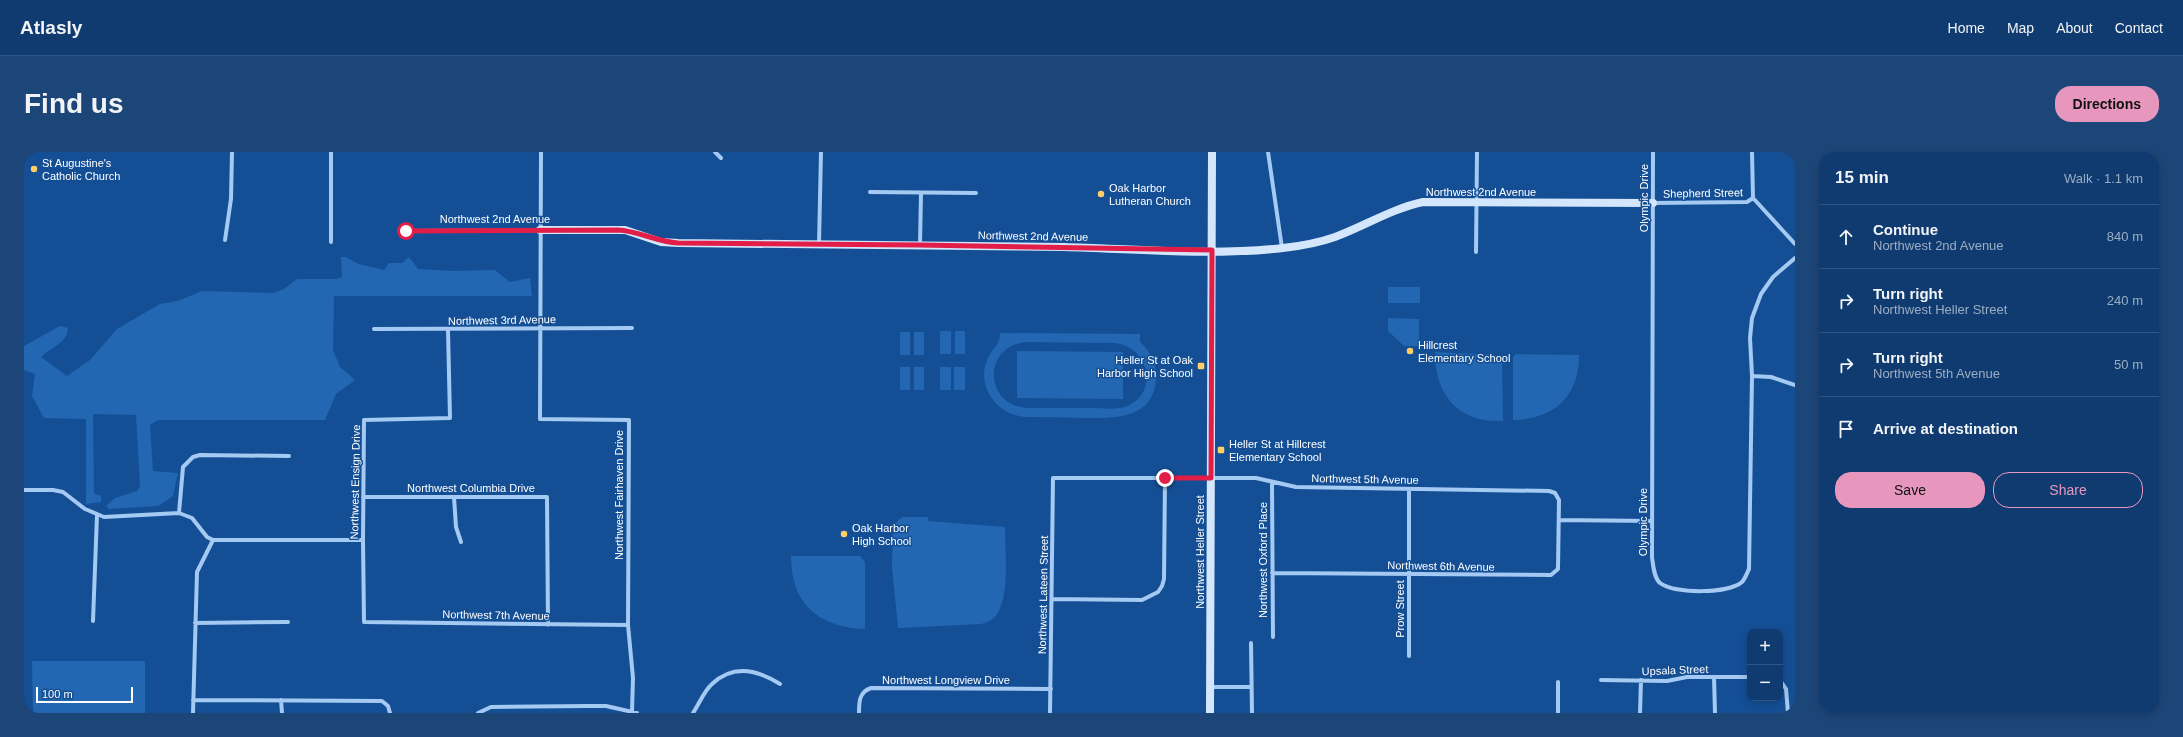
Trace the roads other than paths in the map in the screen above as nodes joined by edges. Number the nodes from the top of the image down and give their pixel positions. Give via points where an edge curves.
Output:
1 (232, 152) edge
2 (331, 152) edge
3 (541, 152) edge
4 (715, 152) edge
5 (821, 152) edge
6 (1212, 152) edge
7 (1268, 152) edge
8 (1478, 152) edge
9 (1653, 152) edge
10 (1752, 152) edge
11 (721, 158) dead end
12 (870, 192) dead end
13 (921, 193) junction
14 (976, 193) dead end
15 (1753, 198) junction
16 (1477, 203) junction
17 (1653, 203) junction
18 (540, 230) junction
19 (406, 231) dead end
20 (225, 240) dead end
21 (331, 242) dead end
22 (819, 244) junction
23 (1795, 244) edge
24 (920, 245) junction
25 (1282, 248) junction
26 (1212, 250) junction
27 (1476, 252) dead end
28 (1795, 258) edge
29 (374, 328) dead end
30 (539, 328) junction
31 (632, 328) dead end
32 (448, 330) junction
33 (1752, 376) junction
34 (1795, 385) edge
35 (289, 456) dead end
36 (1054, 478) joint
37 (1165, 478) junction
38 (1211, 478) junction
39 (1272, 483) junction
40 (24, 490) edge
41 (1408, 490) junction
42 (362, 497) junction
43 (454, 497) junction
44 (178, 513) junction
45 (97, 515) junction
46 (1559, 520) junction
47 (1652, 520) junction
48 (213, 540) junction
49 (362, 540) junction
50 (461, 542) dead end
51 (1272, 573) junction
52 (1409, 574) junction
53 (1052, 599) junction
54 (93, 621) dead end
55 (288, 622) dead end
56 (364, 622) joint
57 (195, 623) junction
58 (548, 625) junction
59 (628, 625) junction
60 (1273, 637) dead end
61 (1251, 643) dead end
62 (1409, 656) dead end
63 (1747, 677) edge
64 (1714, 678) junction
65 (1601, 680) dead end
66 (1641, 680) junction
67 (1558, 682) dead end
68 (780, 684) dead end
69 (1783, 684) edge
70 (1210, 687) junction
71 (1251, 687) junction
72 (1051, 689) junction
73 (193, 700) junction
74 (281, 700) junction
75 (561, 707) junction
76 (634, 712) edge
77 (193, 713) edge
78 (282, 713) edge
79 (390, 713) edge
80 (478, 713) edge
81 (561, 713) edge
82 (693, 713) edge
83 (859, 713) edge
84 (1050, 713) edge
85 (1210, 713) edge
86 (1252, 713) edge
87 (1558, 713) edge
88 (1640, 713) edge
89 (1715, 713) edge
90 (1788, 713) edge

1 - 20 street via 231,199
2 - 21 street
3 - 18 street, Northwest Fairhaven Drive
4 - 11 street
5 - 22 street
6 - 26 street, Northwest Heller Street
7 - 25 street
8 - 16 street
9 - 17 street, Olympic Drive
10 - 15 street
12 - 13 street
13 - 14 street
13 - 24 street
15 - 17 street, Shepherd Street via 1747,202
15 - 23 street
16 - 17 street, Northwest 2nd Avenue
16 - 25 street, Northwest 2nd Avenue via 1423,202 1375,218 1336,236 1314,243
16 - 27 street
17 - 47 street, Olympic Drive
18 - 19 street, Northwest 2nd Avenue
18 - 22 street, Northwest 2nd Avenue via 625,230 667,242
18 - 30 street, Northwest Fairhaven Drive
22 - 24 street, Northwest 2nd Avenue
24 - 26 street, Northwest 2nd Avenue
25 - 26 street, Northwest 2nd Avenue
26 - 38 street, Northwest Heller Street
28 - 33 street, Olympic Drive via 1773,277 1761,294 1750,338
29 - 32 street, Northwest 3rd Avenue
30 - 31 street, Northwest 3rd Avenue
30 - 32 street, Northwest 3rd Avenue
30 - 59 street, Northwest Fairhaven Drive via 540,419 629,420
32 - 42 street, Northwest Ensign Drive via 450,418 364,420
33 - 34 street via 1771,377
33 - 47 street, Olympic Drive via 1750,560 1743,582 1727,589 1693,591 1659,583 1653,568
35 - 44 street via 193,457 182,467
36 - 37 street, Northwest 5th Avenue
36 - 53 street, Northwest Lateen Street
37 - 38 street, Northwest 5th Avenue
37 - 53 street via 1164,579 1158,592 1142,600
38 - 39 street, Northwest 5th Avenue via 1256,478
38 - 70 street, Northwest Heller Street
39 - 41 street, Northwest 5th Avenue via 1296,487
39 - 51 street, Northwest Oxford Place
40 - 45 street via 63,492
41 - 46 street, Northwest 5th Avenue via 1552,491 1560,500
41 - 52 street, Prow Street
42 - 43 street, Northwest Columbia Drive
42 - 49 street, Northwest Ensign Drive
43 - 50 street via 456,527
43 - 58 street, Northwest Columbia Drive via 547,497
44 - 45 street via 113,517
44 - 48 street via 192,518 206,537
45 - 54 street
46 - 47 street
46 - 52 street, Northwest 6th Avenue via 1558,569 1551,575
48 - 49 street
48 - 57 street via 197,572
49 - 56 street, Northwest Ensign Drive
51 - 52 street, Northwest 6th Avenue
51 - 60 street, Northwest Oxford Place
52 - 62 street, Prow Street
53 - 72 street, Northwest Lateen Street
55 - 57 street
56 - 58 street, Northwest 7th Avenue
57 - 73 street
58 - 59 street, Northwest 7th Avenue
59 - 76 street, Northwest Fairhaven Drive
61 - 71 street
63 - 64 street, Upsala Street
64 - 66 street, Upsala Street
64 - 89 street
65 - 66 street, Upsala Street
66 - 88 street
67 - 87 street
68 - 82 street via 756,672 726,675 711,685
69 - 90 street via 1786,689
70 - 71 street
70 - 85 street, Northwest Heller Street
71 - 86 street
72 - 83 street, Northwest Longview Drive via 871,688 862,693
72 - 84 street, Northwest Lateen Street
73 - 74 street
73 - 77 street
74 - 78 street
74 - 79 street via 382,701 388,706
75 - 76 street via 588,706
75 - 80 street via 491,707
75 - 81 street

